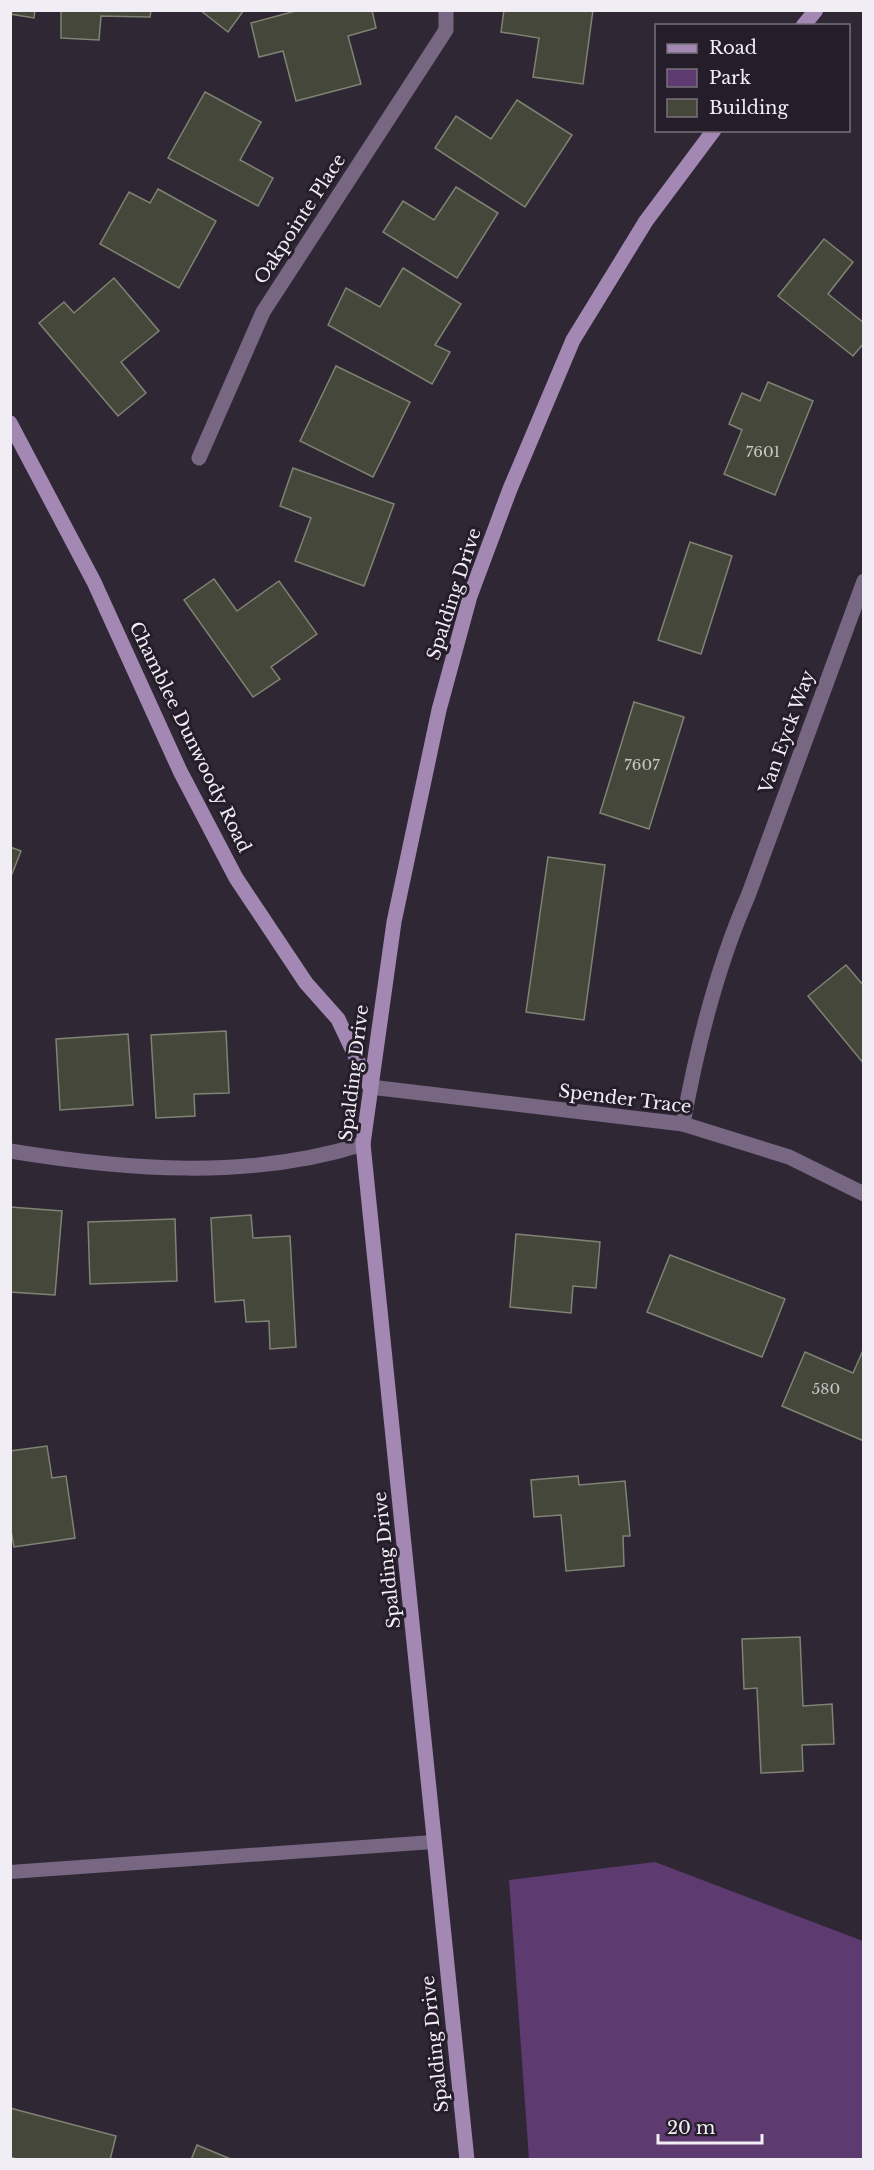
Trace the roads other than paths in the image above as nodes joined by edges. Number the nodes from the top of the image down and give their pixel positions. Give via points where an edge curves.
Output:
1 (447, 10) edge
2 (816, 10) edge
3 (805, 24) edge
4 (713, 132) edge
5 (10, 423) edge
6 (199, 458) dead end
7 (864, 581) edge
8 (370, 1088) junction
9 (683, 1124) junction
10 (363, 1144) junction
11 (10, 1151) edge
12 (864, 1194) edge
13 (433, 1842) junction
14 (10, 1872) edge
15 (467, 2160) edge

1 - 6 street, Oakpointe Place via 446,30 263,312
2 - 3 street
4 - 8 street, Spalding Drive via 646,221 573,340 470,596 440,710 394,922
5 - 8 street, Chamblee Dunwoody Road via 94,582 180,771 236,878 306,982 338,1019
7 - 9 street, Van Eyck Way via 729,939 696,1054
8 - 9 street, Spender Trace
8 - 10 street, Spalding Drive
9 - 12 street, Spender Trace via 789,1157
10 - 11 street via 322,1157 284,1163 196,1168 126,1167
10 - 13 street, Spalding Drive
13 - 14 lane
13 - 15 street, Spalding Drive

